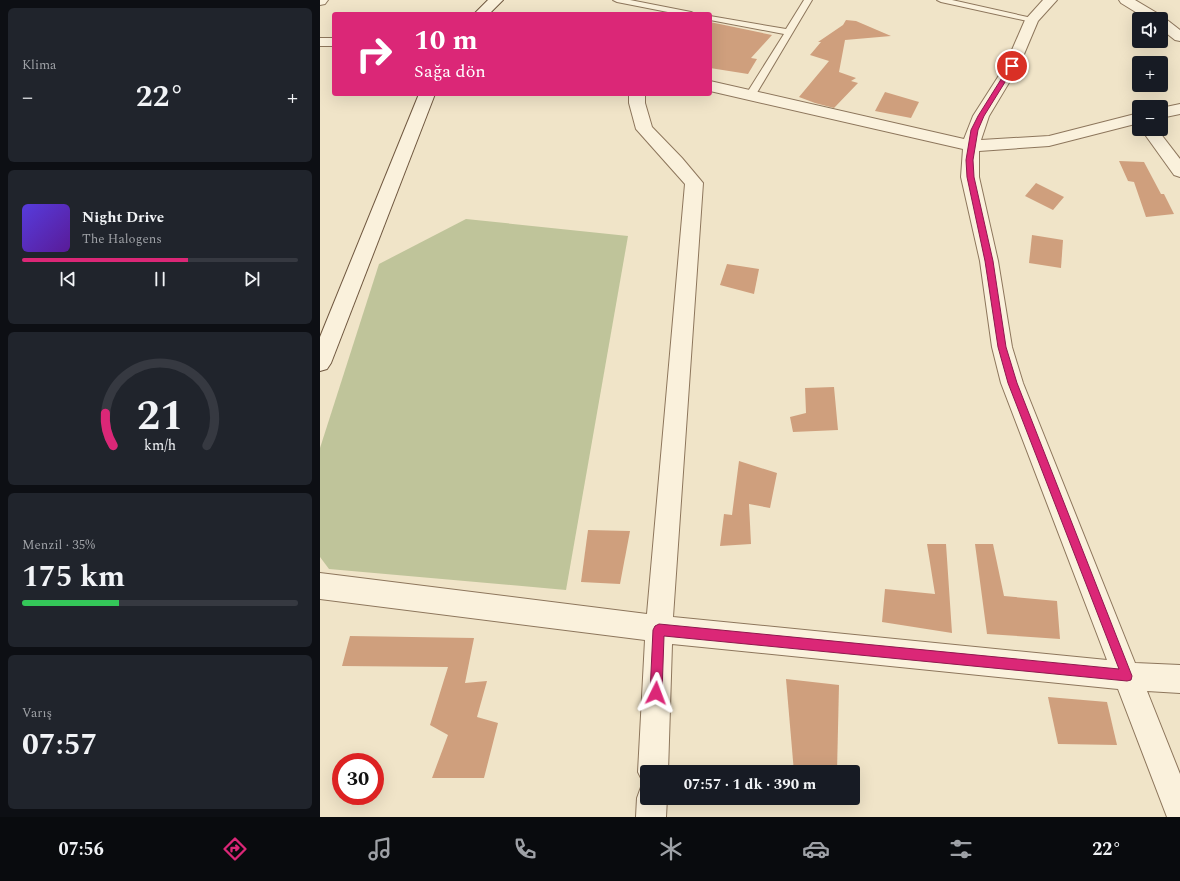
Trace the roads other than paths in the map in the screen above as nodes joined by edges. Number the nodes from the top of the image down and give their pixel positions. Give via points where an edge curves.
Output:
1 (496, 0) edge
2 (616, 0) edge
3 (808, 0) edge
4 (941, 0) edge
5 (1050, 0) edge
6 (1126, 0) edge
7 (483, 12) edge
8 (680, 12) edge
9 (1146, 12) edge
10 (712, 18) edge
11 (1032, 20) junction
12 (1168, 28) edge
13 (789, 32) junction
14 (1180, 37) edge
15 (320, 42) edge
16 (332, 42) edge
17 (712, 86) edge
18 (426, 96) edge
19 (637, 96) edge
20 (750, 96) junction
21 (1180, 109) edge
22 (1168, 112) edge
23 (1132, 120) edge
24 (1154, 136) edge
25 (971, 146) junction
26 (1180, 170) edge
27 (320, 364) edge
28 (320, 586) edge
29 (659, 630) junction
30 (1127, 676) junction
31 (1180, 679) edge
32 (653, 765) edge
33 (652, 805) edge
34 (1180, 812) edge
35 (651, 817) edge

1 - 7 street
2 - 8 lane
3 - 13 lane
4 - 11 lane
5 - 11 street
6 - 9 street
10 - 13 lane
11 - 25 street via 1012,66 981,116
12 - 14 street
13 - 20 lane
15 - 16 street
17 - 20 street
18 - 27 street
19 - 29 street via 644,129 694,184
20 - 25 street
21 - 22 street
23 - 25 street via 1049,141
24 - 26 street
25 - 30 street via 970,177 989,261 1002,347 1012,383
28 - 29 street
29 - 30 street
29 - 32 street
30 - 31 street
30 - 34 street
33 - 35 street

